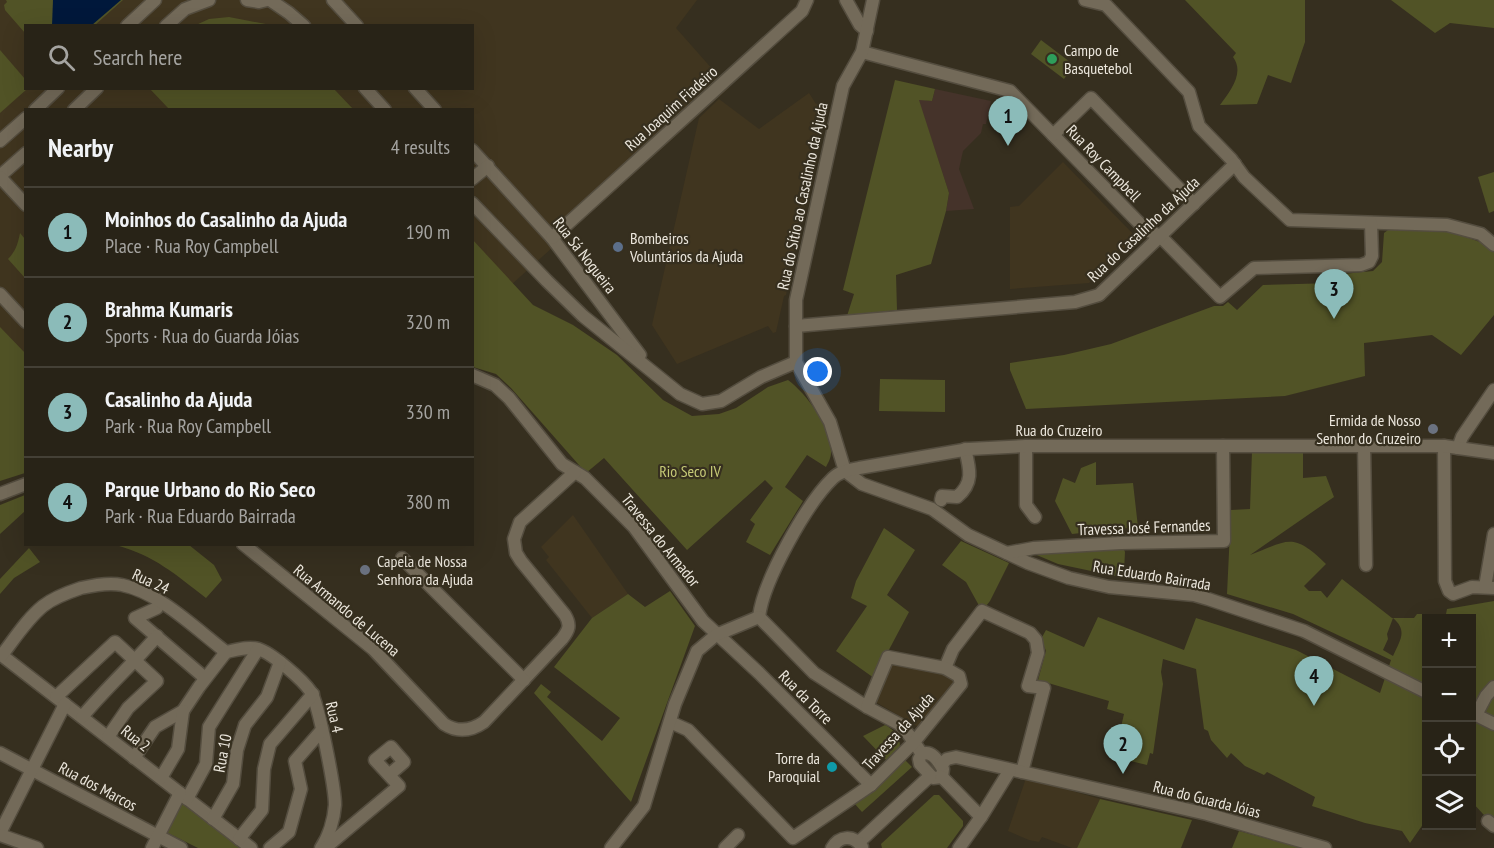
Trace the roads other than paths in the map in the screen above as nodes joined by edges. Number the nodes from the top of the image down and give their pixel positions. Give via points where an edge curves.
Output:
1 (156, 0) edge
2 (209, 0) edge
3 (247, 0) edge
4 (269, 0) edge
5 (333, 0) edge
6 (807, 0) edge
7 (846, 0) edge
8 (873, 0) edge
9 (1085, 0) edge
10 (129, 24) edge
11 (168, 24) edge
12 (302, 24) edge
13 (355, 24) edge
14 (867, 32) junction
15 (862, 52) junction
16 (56, 90) edge
17 (95, 90) edge
18 (367, 90) edge
19 (418, 90) edge
20 (37, 108) edge
21 (76, 108) edge
22 (383, 108) edge
23 (433, 108) edge
24 (24, 120) edge
25 (1053, 135) junction
26 (0, 141) edge
27 (474, 152) edge
28 (24, 155) edge
29 (1235, 164) junction
30 (488, 166) junction
31 (0, 177) edge
32 (474, 177) edge
33 (24, 203) edge
34 (1194, 204) junction
35 (474, 205) edge
36 (1371, 223) junction
37 (1160, 236) junction
38 (552, 238) junction
39 (1494, 246) edge
40 (0, 294) edge
41 (606, 310) junction
42 (583, 316) junction
43 (24, 320) edge
44 (796, 326) junction
45 (796, 362) junction
46 (650, 368) junction
47 (474, 376) edge
48 (1494, 390) edge
49 (1364, 445) junction
50 (1026, 446) junction
51 (1223, 446) junction
52 (1444, 446) junction
53 (1458, 448) junction
54 (965, 449) junction
55 (1494, 453) edge
56 (845, 471) junction
57 (575, 472) junction
58 (24, 485) edge
59 (0, 494) edge
60 (941, 500) dead end
61 (1035, 517) dead end
62 (1494, 534) edge
63 (245, 546) edge
64 (1007, 553) junction
65 (402, 558) dead end
66 (1365, 565) dead end
67 (1489, 587) edge
68 (157, 608) dead end
69 (759, 617) junction
70 (716, 635) junction
71 (157, 636) junction
72 (258, 649) junction
73 (226, 652) junction
74 (1, 655) edge
75 (136, 661) junction
76 (280, 662) junction
77 (945, 668) junction
78 (206, 678) junction
79 (524, 680) junction
80 (1494, 687) edge
81 (1422, 690) edge
82 (313, 694) junction
83 (61, 701) junction
84 (867, 707) junction
85 (183, 711) junction
86 (1476, 711) edge
87 (1476, 715) edge
88 (82, 717) junction
89 (670, 722) junction
90 (1494, 724) edge
91 (322, 730) junction
92 (108, 737) junction
93 (914, 742) junction
94 (0, 753) edge
95 (134, 758) junction
96 (31, 769) junction
97 (1016, 771) junction
98 (938, 773) junction
99 (389, 775) dead end
100 (161, 778) junction
101 (871, 785) junction
102 (184, 796) junction
103 (981, 817) junction
104 (213, 819) junction
105 (0, 834) edge
106 (738, 835) dead end
107 (158, 836) junction
108 (239, 839) junction
109 (861, 845) edge
110 (31, 847) edge
111 (152, 848) edge
112 (181, 848) edge
113 (251, 848) edge
114 (270, 848) edge
115 (323, 848) edge
116 (610, 848) edge
117 (724, 848) edge
118 (832, 848) edge
119 (959, 848) edge
120 (1325, 848) edge

1 - 10 street
2 - 11 street via 185,9
3 - 4 street
4 - 12 street
5 - 13 street
6 - 38 street, Rua Joaquim Fiadeiro via 802,11
7 - 14 street
8 - 14 street, Rua do Sítio ao Casalinho da Ajuda
9 - 29 street via 1106,5 1190,92 1199,126
14 - 15 street, Rua do Sítio ao Casalinho da Ajuda
15 - 25 street, Rua Roy Campbell via 1010,91
15 - 44 street, Rua do Sítio ao Casalinho da Ajuda via 843,86 796,300
16 - 20 street
17 - 21 street
18 - 22 street
19 - 23 street
24 - 26 street
25 - 34 street via 1091,98
25 - 37 street, Rua Roy Campbell via 1145,229
27 - 30 street, Rua Sá Nogueira
28 - 31 street
29 - 34 street, Rua do Casalinho da Ajuda
29 - 36 street via 1290,220
30 - 32 street
30 - 38 street, Rua Sá Nogueira
31 - 33 street
34 - 37 street, Rua do Casalinho da Ajuda
35 - 42 street, Rua Sá Nogueira
36 - 37 street, Rua Roy Campbell via 1369,262 1254,268 1220,297
36 - 39 street via 1448,225 1481,234
37 - 44 street, Rua do Casalinho da Ajuda via 1099,295 1075,302
38 - 41 street, Rua Sá Nogueira
40 - 43 street
41 - 42 street via 594,318
41 - 46 street, Rua Sá Nogueira
42 - 46 street, Rua Sá Nogueira
44 - 45 street, Rua do Sítio ao Casalinho da Ajuda
45 - 46 street, Rua Sá Nogueira via 721,401 702,404 680,394
45 - 56 street via 831,422
47 - 57 street, Travessa do Armador via 504,392 558,460
48 - 53 street
49 - 51 street, Rua do Cruzeiro
49 - 52 street, Rua do Cruzeiro
49 - 66 street
50 - 51 street, Rua do Cruzeiro
50 - 54 street, Rua do Cruzeiro
50 - 61 street via 1026,505
51 - 64 street, Travessa José Fernandes via 1224,541 1066,546
52 - 53 street, Rua do Cruzeiro
52 - 67 street via 1445,580 1453,594 1472,587
53 - 55 street, Rua do Cruzeiro
54 - 56 street, Rua do Cruzeiro
54 - 60 street via 969,480 965,490 957,497 942,496
56 - 64 street, Rua Eduardo Bairrada via 862,484 932,509 968,535
56 - 69 street via 835,477 803,516 760,604
57 - 70 street, Travessa do Armador via 634,527
57 - 79 street, Rua Armando de Lucena via 520,522 514,534 516,553 570,625
58 - 59 street
62 - 67 street
63 - 79 street, Rua Armando de Lucena via 373,649 449,727 475,728
64 - 81 street, Rua Eduardo Bairrada via 1069,578 1109,587 1194,595 1261,616 1304,631
65 - 79 street
68 - 71 street via 135,618
69 - 70 street
69 - 84 street via 814,673
70 - 89 street via 693,657
70 - 101 street, Rua da Torre
71 - 75 street
71 - 78 street
72 - 73 street
72 - 76 street, Rua 4
72 - 102 street via 209,727 207,764
73 - 74 street, Rua 24 via 146,594 122,585 95,585 71,591 44,605
73 - 78 street
74 - 83 street, Rua 2
75 - 83 street via 115,642
75 - 88 street
75 - 92 street via 157,681 128,708
76 - 82 street, Rua 4
76 - 104 street, Rua 10 via 267,697 245,725 233,784
77 - 84 street, Travessa da Ajuda via 888,657
77 - 93 street, Travessa da Ajuda via 959,676 961,684
77 - 97 street via 953,649 982,611 1030,633 1036,640 1038,653 1028,686 1044,688
78 - 85 street
80 - 86 street
82 - 91 street, Rua 4
82 - 108 street via 270,744 262,810
83 - 88 street, Rua 2
83 - 96 street
84 - 93 street via 899,724
85 - 95 street via 155,727
85 - 100 street via 178,749
87 - 90 street
88 - 92 street, Rua 2
89 - 101 street, Travessa da Ajuda via 688,730 793,837
89 - 116 street via 644,806
91 - 114 street via 295,760 301,789 289,831
91 - 115 street, Rua 4 via 335,804
92 - 95 street, Rua 2
93 - 98 street via 922,754 919,762
93 - 101 street, Travessa da Ajuda
94 - 96 street, Rua dos Marcos
95 - 100 street, Rua 2
96 - 105 street
96 - 107 street, Rua dos Marcos
97 - 98 street, Rua do Guarda Jóias via 956,758 947,759
97 - 103 street
97 - 120 street, Rua do Guarda Jóias via 1206,814
98 - 103 street
98 - 109 street
99 - 115 street via 399,786
100 - 102 street, Rua 2
102 - 104 street, Rua 2
102 - 107 street
103 - 119 street
104 - 108 street, Rua 2
105 - 110 street
106 - 117 street
107 - 111 street
107 - 112 street, Rua dos Marcos
108 - 113 street, Rua 2
109 - 118 street via 854,839 843,838

